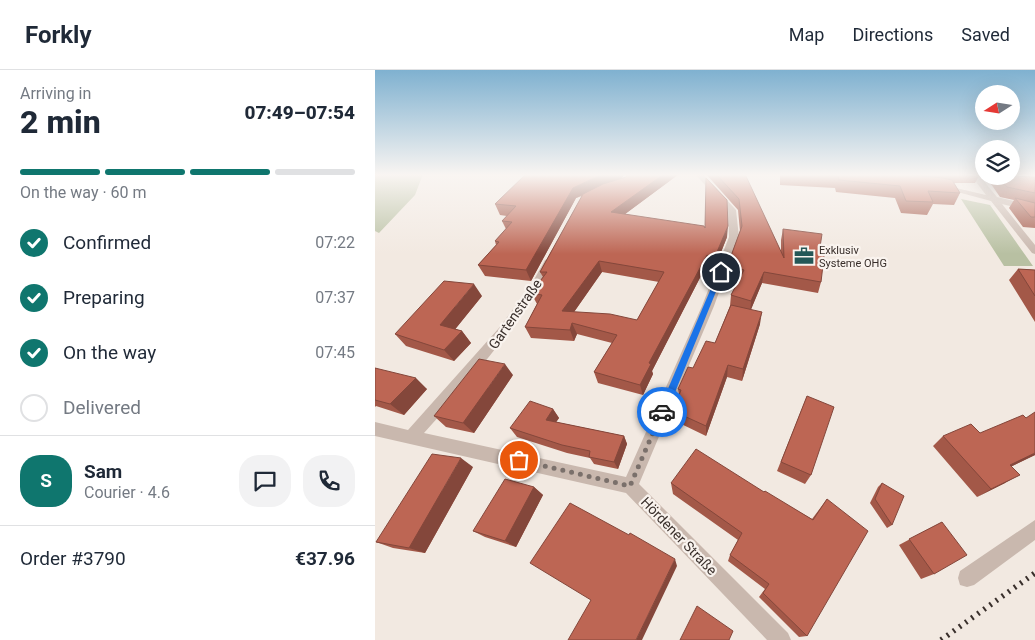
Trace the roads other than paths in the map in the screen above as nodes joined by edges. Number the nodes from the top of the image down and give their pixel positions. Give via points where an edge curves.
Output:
1 (723, 201) edge
2 (994, 201) edge
3 (999, 201) edge
4 (1035, 210) edge
5 (556, 250) edge
6 (1035, 251) edge
7 (375, 429) edge
8 (412, 436) junction
9 (630, 486) junction
10 (1035, 529) edge
11 (967, 578) dead end
12 (781, 640) edge

1 - 9 street, Hördener Straße via 732,210 734,237 708,306
2 - 6 street
3 - 4 street
5 - 8 street, Gartenstraße via 534,290 489,351
7 - 8 street
8 - 9 street
9 - 12 street, Hördener Straße
10 - 11 street

